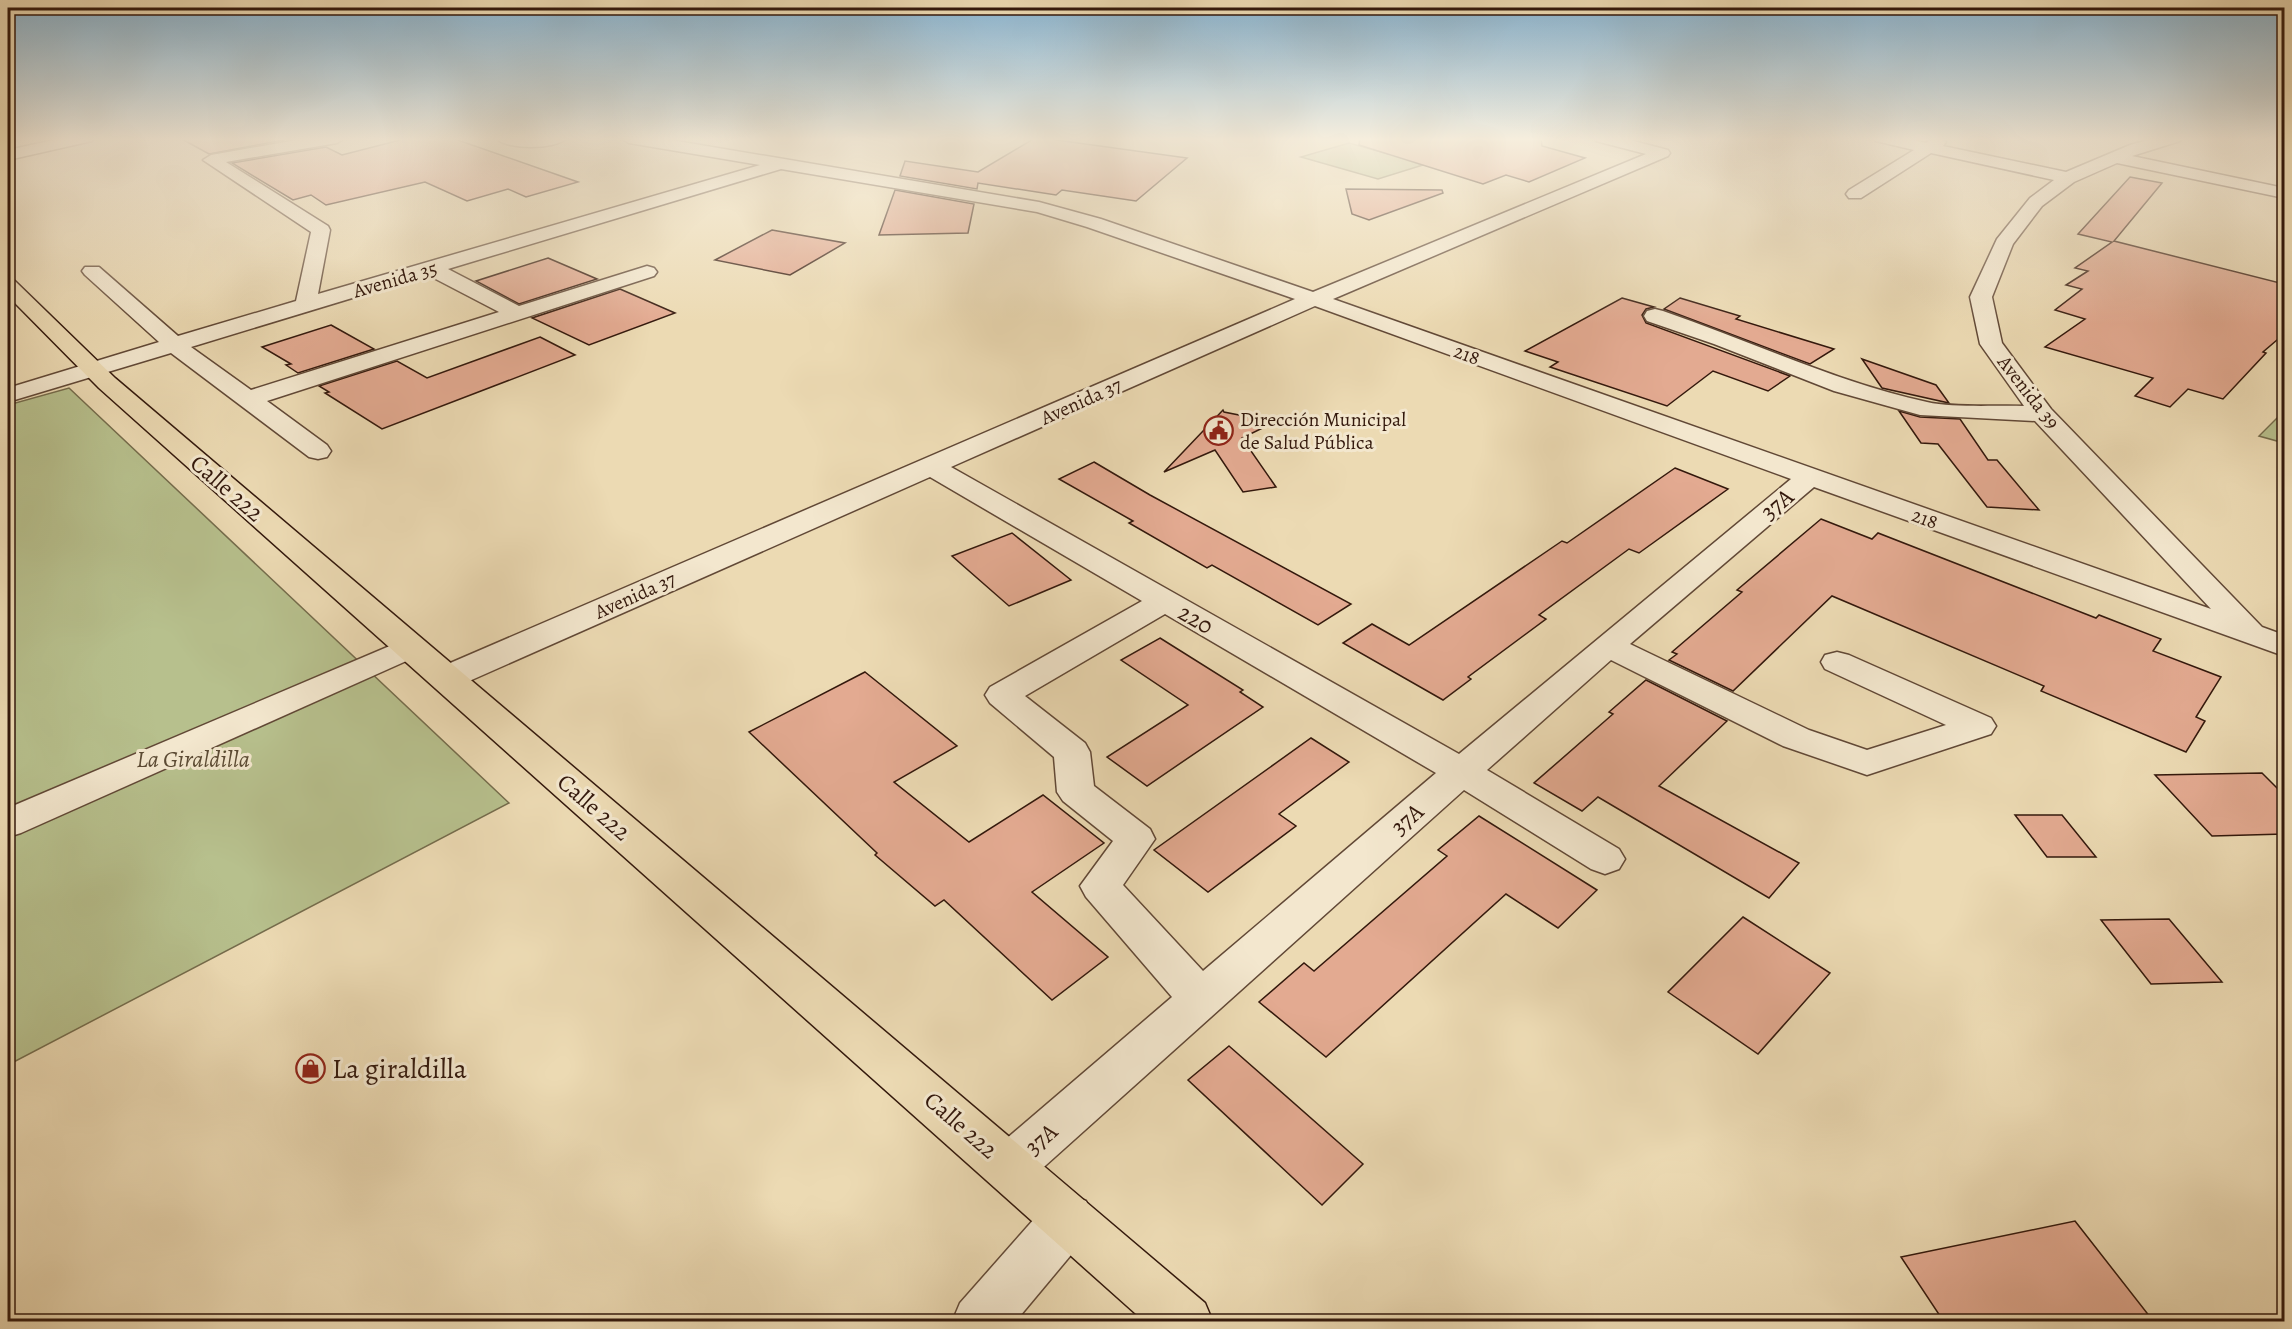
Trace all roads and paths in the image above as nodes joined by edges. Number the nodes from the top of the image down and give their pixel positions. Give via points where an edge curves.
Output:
1 (274, 200) edge
2 (662, 200) edge
3 (997, 200) edge
4 (1550, 200) edge
5 (2039, 200) edge
6 (432, 269) junction
7 (92, 271) dead end
8 (647, 272) dead end
9 (8, 285) edge
10 (1314, 299) junction
11 (306, 304) junction
12 (517, 313) junction
13 (1655, 316) dead end
14 (176, 346) junction
15 (101, 377) junction
16 (8, 395) edge
17 (249, 399) junction
18 (8, 412) edge
19 (2042, 414) junction
20 (318, 451) dead end
21 (930, 466) junction
22 (1810, 477) junction
23 (1165, 601) junction
24 (2252, 634) junction
25 (1608, 646) junction
26 (2284, 646) edge
27 (411, 647) junction
28 (1837, 662) dead end
29 (2284, 662) edge
30 (446, 678) junction
31 (1461, 771) junction
32 (8, 823) edge
33 (1605, 859) dead end
34 (1201, 999) junction
35 (1008, 1167) junction
36 (1068, 1219) junction
37 (979, 1322) edge
38 (1186, 1322) edge

1 - 11 street via 321,230
2 - 6 street, Avenida 35
3 - 10 street, 218 via 1094,223
4 - 10 street, Avenida 37
5 - 19 street, Avenida 39 via 2004,243 1981,297 1991,344
6 - 11 street, Avenida 35
6 - 12 street
7 - 14 street
8 - 12 street
9 - 15 main road, Calle 222
10 - 21 street, Avenida 37
10 - 22 street, 218
11 - 14 street, Avenida 35
12 - 17 street
13 - 19 street via 1842,386 1929,410
14 - 15 street, Avenida 35
14 - 17 street
15 - 16 street, Avenida 35
15 - 18 street
15 - 27 main road, Calle 222
17 - 20 street
19 - 24 street, Avenida 39
21 - 23 street, 220
21 - 30 street, Avenida 37
22 - 24 street, 218
22 - 25 street, 37A
23 - 31 street, 220
23 - 34 street via 1002,696 1072,752 1076,792 1136,839 1100,886
24 - 26 street, 218
24 - 29 street, Avenida 39
25 - 28 street via 1796,738 1867,763 1979,726
25 - 31 street, 37A
27 - 30 main road, Calle 222
27 - 32 street
30 - 35 main road, Calle 222
31 - 33 street, 220
31 - 34 street, 37A
34 - 35 street, 37A
35 - 36 main road, Calle 222
36 - 37 street
36 - 38 main road, Calle 222

